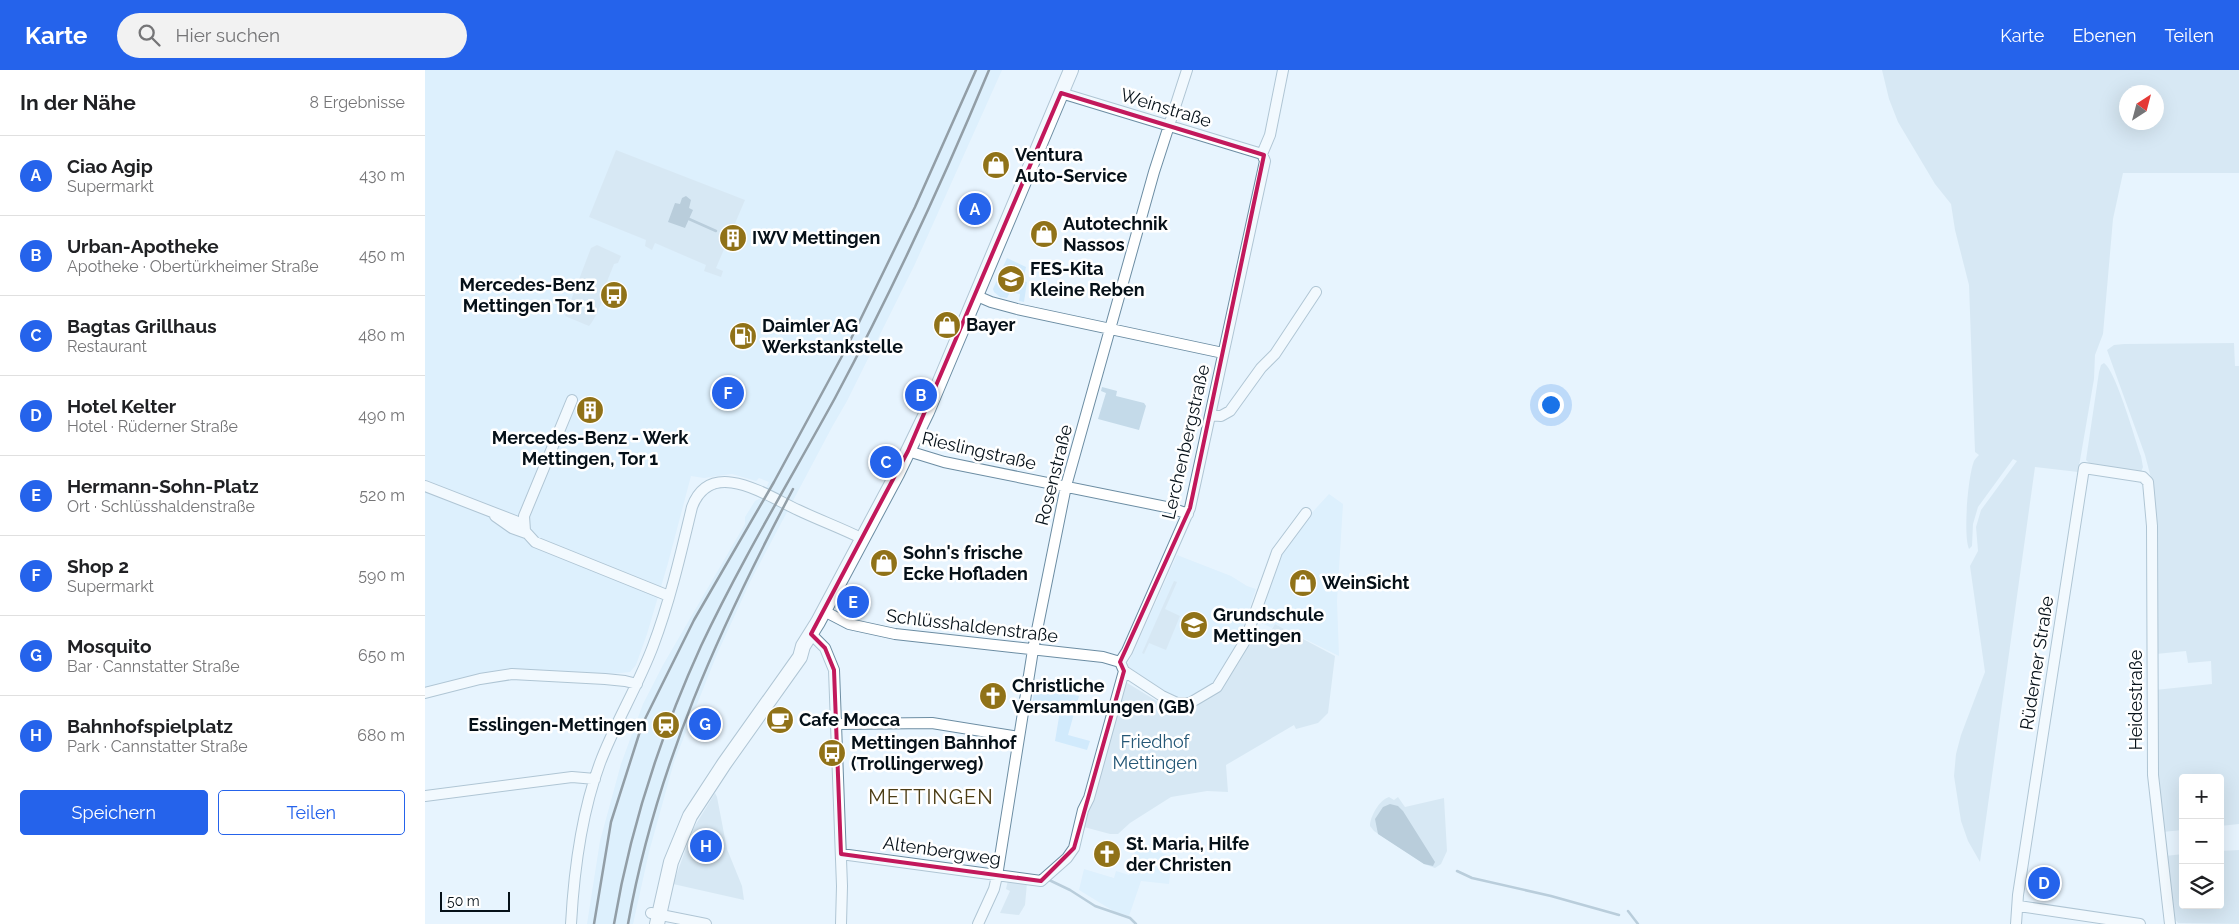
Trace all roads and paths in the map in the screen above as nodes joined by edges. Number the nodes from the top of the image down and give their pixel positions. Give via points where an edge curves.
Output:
1 (1071, 70) edge
2 (1187, 70) edge
3 (1283, 70) edge
4 (1061, 94) junction
5 (1168, 125) junction
6 (1262, 154) junction
7 (1316, 292) dead end
8 (977, 296) junction
9 (1110, 329) junction
10 (1223, 353) junction
11 (571, 400) dead end
12 (1210, 415) junction
13 (908, 451) junction
14 (2145, 478) joint
15 (425, 486) edge
16 (1065, 486) junction
17 (1306, 513) dead end
18 (1188, 514) junction
19 (524, 528) junction
20 (861, 538) junction
21 (669, 596) junction
22 (824, 611) junction
23 (807, 640) junction
24 (1033, 650) junction
25 (1122, 667) junction
26 (637, 684) junction
27 (425, 693) edge
28 (837, 724) junction
29 (1019, 737) junction
30 (595, 779) junction
31 (425, 796) edge
32 (841, 854) junction
33 (997, 876) junction
34 (1038, 881) joint
35 (2019, 906) junction
36 (654, 919) edge
37 (571, 924) edge
38 (706, 924) edge
39 (841, 924) edge
40 (978, 924) edge
41 (2016, 924) edge
42 (2141, 924) edge
43 (2169, 924) edge

1 - 4 main road
2 - 5 street, Rosenstraße
3 - 6 street, Lerchenbergstraße via 1270,135
4 - 5 street, Weinstraße
4 - 8 main road
5 - 6 street, Weinstraße
5 - 9 street, Rosenstraße
6 - 10 street, Lerchenbergstraße via 1265,161
7 - 12 street via 1273,356 1230,411 1223,416
8 - 9 street via 1010,307
8 - 13 main road
9 - 10 street
9 - 16 street, Rosenstraße
10 - 12 street, Lerchenbergstraße
11 - 19 street via 524,516
12 - 18 street, Lerchenbergstraße
13 - 16 street, Rieslingstraße via 944,462
13 - 20 main road
14 - 35 street, Rüderner Straße via 2088,468 2084,468 2081,474 2018,895
14 - 43 street, Heidestraße via 2152,517 2153,775
15 - 19 street via 495,515 505,516
16 - 18 street, Rieslingstraße
16 - 24 street, Rosenstraße
17 - 25 street via 1277,552 1245,640 1217,687 1189,702 1177,703
18 - 25 street, Lerchenbergstraße
19 - 21 street via 538,543
20 - 21 street via 746,485 714,484 703,491 694,503
20 - 22 main road
21 - 26 street via 655,643
22 - 23 main road
22 - 24 street, Schlüsshaldenstraße via 849,624 888,632
23 - 28 street via 823,645 834,665
23 - 36 main road via 793,654 683,814 663,863
24 - 25 street, Schlüsshaldenstraße via 1103,657
24 - 29 street, Rosenstraße
25 - 34 street, Lerchenbergstraße via 1074,847 1067,858
26 - 27 street via 512,674
26 - 30 street via 612,734
28 - 29 street via 931,724
28 - 32 street
29 - 33 street, Rosenstraße
30 - 31 street via 572,777
30 - 37 street via 580,839
32 - 33 street, Altenbergweg
32 - 39 street
33 - 34 street, Altenbergweg
33 - 40 street, Rosenstraße
35 - 41 street, Rüderner Straße
35 - 42 street
36 - 38 street

